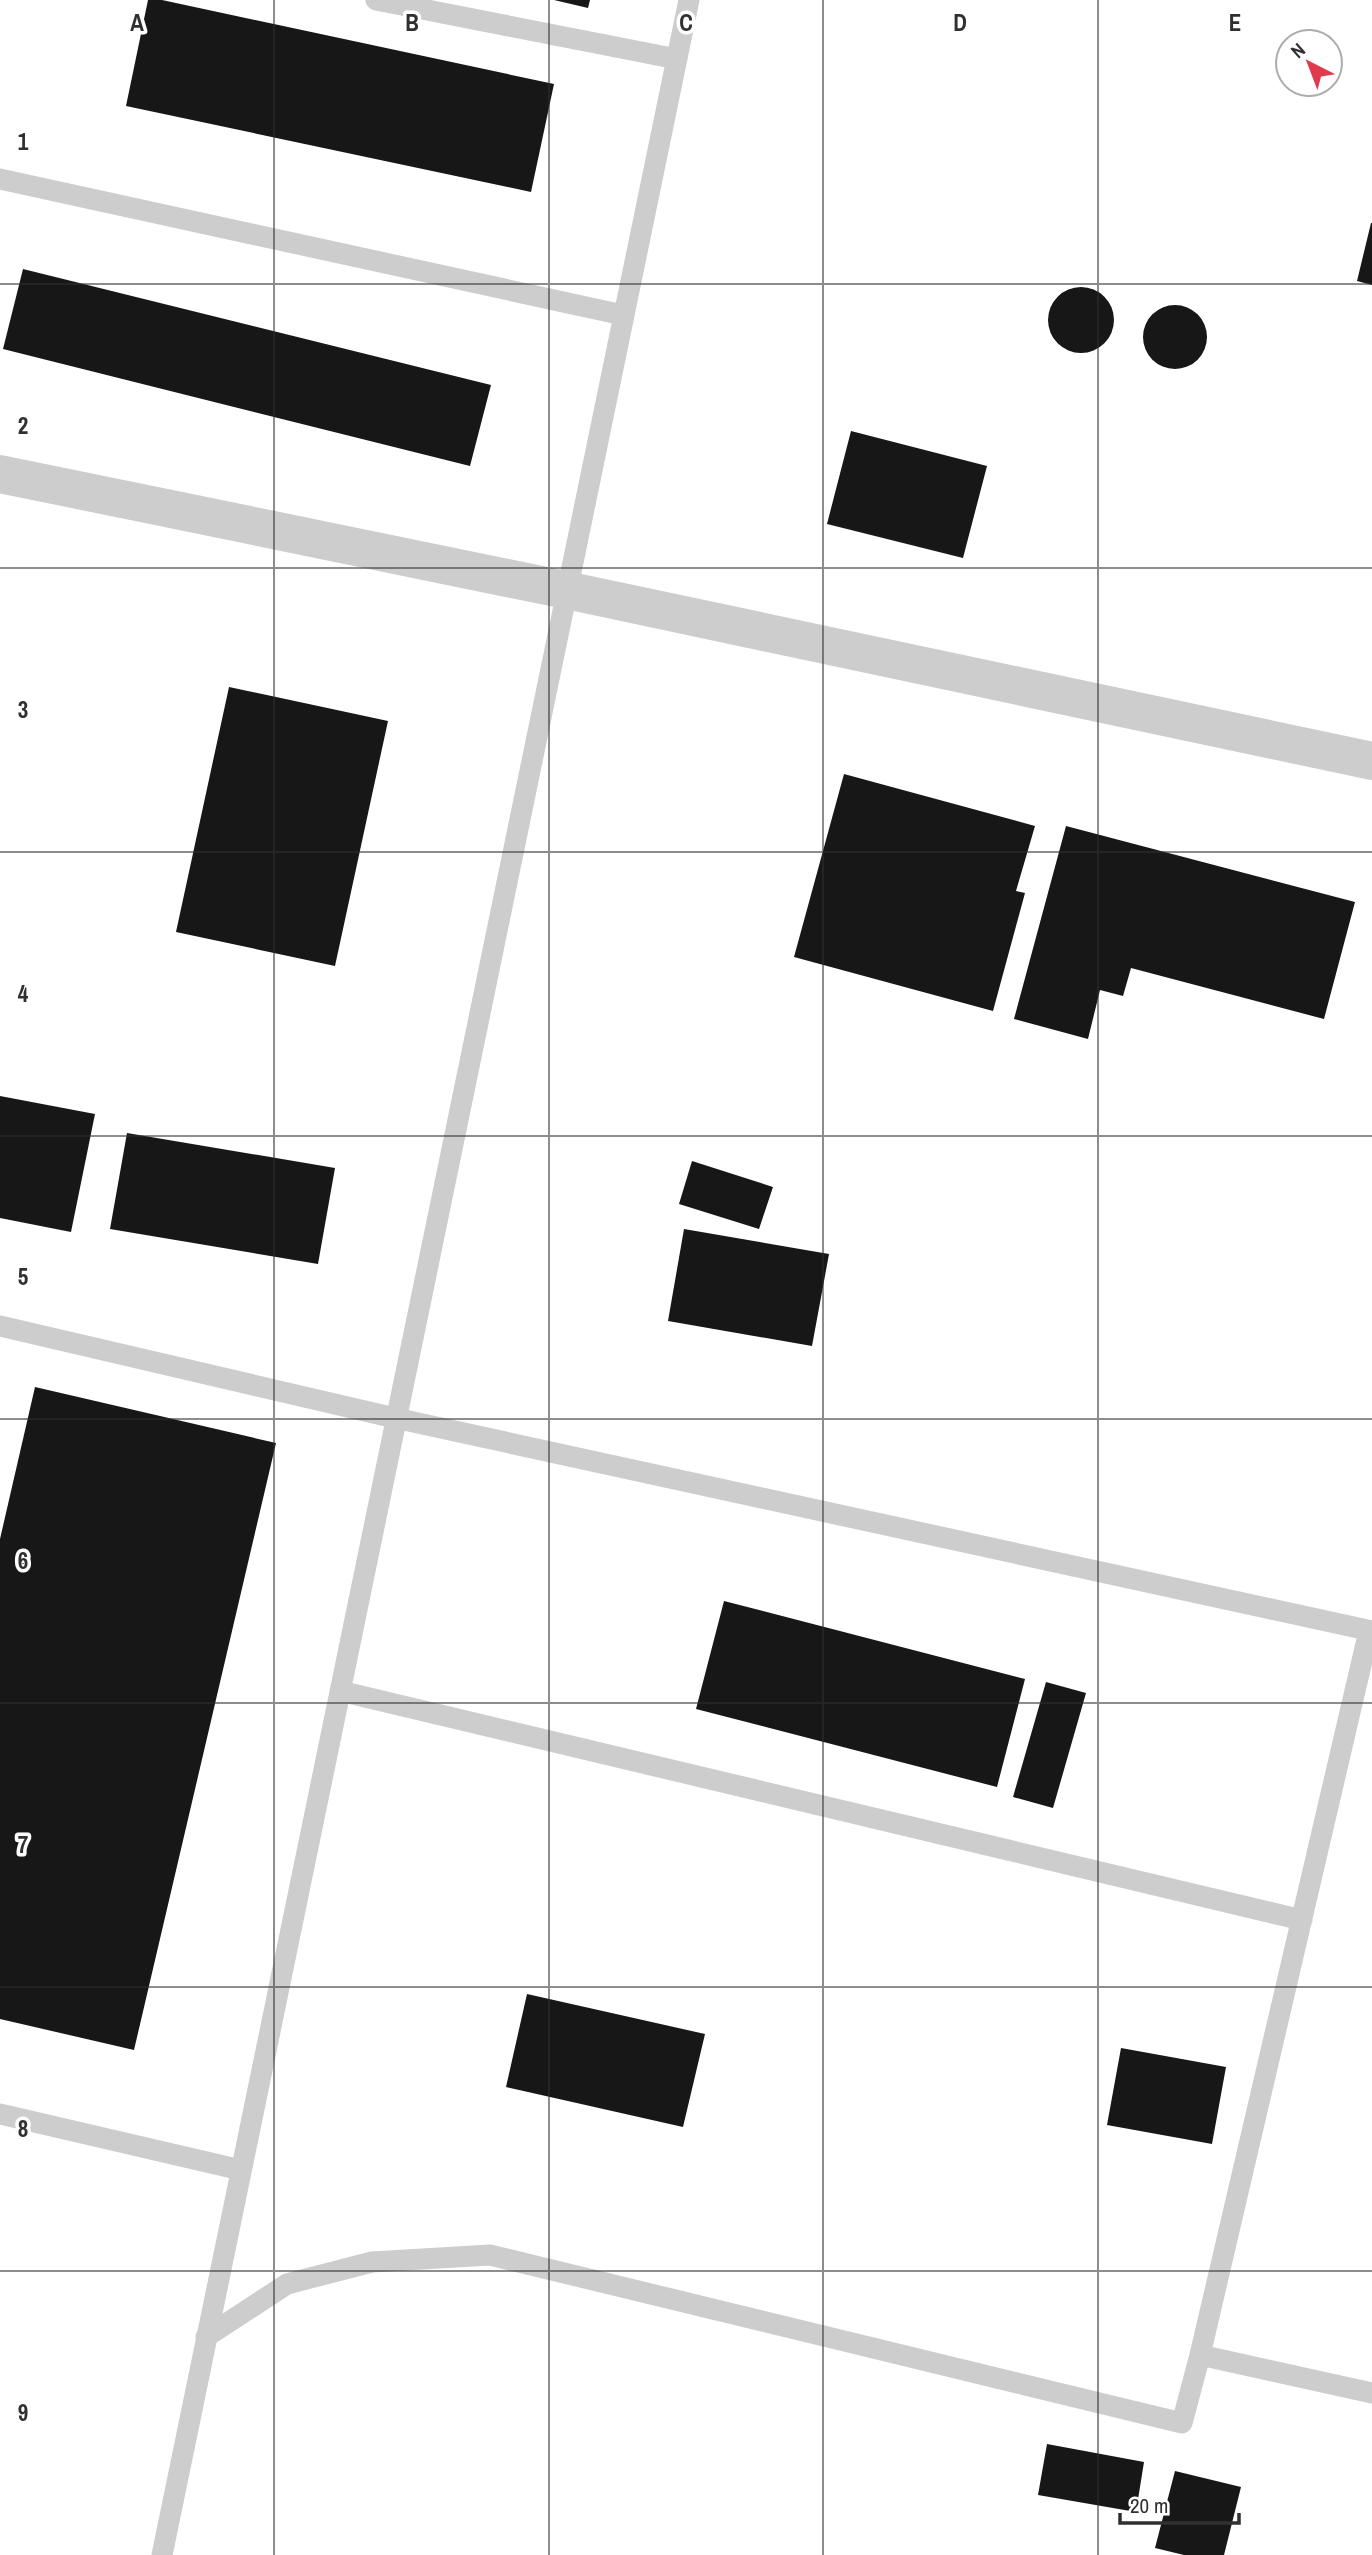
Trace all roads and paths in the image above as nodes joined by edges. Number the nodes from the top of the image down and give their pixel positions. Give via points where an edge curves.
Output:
1 (376, 0) edge
2 (689, 0) edge
3 (677, 59) junction
4 (0, 179) edge
5 (623, 315) junction
6 (0, 474) edge
7 (565, 590) junction
8 (1372, 761) edge
9 (0, 1326) edge
10 (395, 1418) junction
11 (1371, 1631) edge
12 (340, 1691) junction
13 (1302, 1920) junction
14 (0, 2114) edge
15 (241, 2170) junction
16 (206, 2337) junction
17 (1200, 2355) junction
18 (1372, 2393) edge
19 (162, 2555) edge

1 - 3 lane
2 - 3 lane
3 - 5 lane
4 - 5 lane
5 - 7 lane
6 - 7 street
7 - 8 street
7 - 10 lane
9 - 10 lane
10 - 11 lane
10 - 12 lane
11 - 13 lane
12 - 13 lane
12 - 15 lane
13 - 17 lane
14 - 15 lane
15 - 16 lane
16 - 17 lane via 287,2284 372,2262 490,2255 1182,2423
16 - 19 lane
17 - 18 lane

